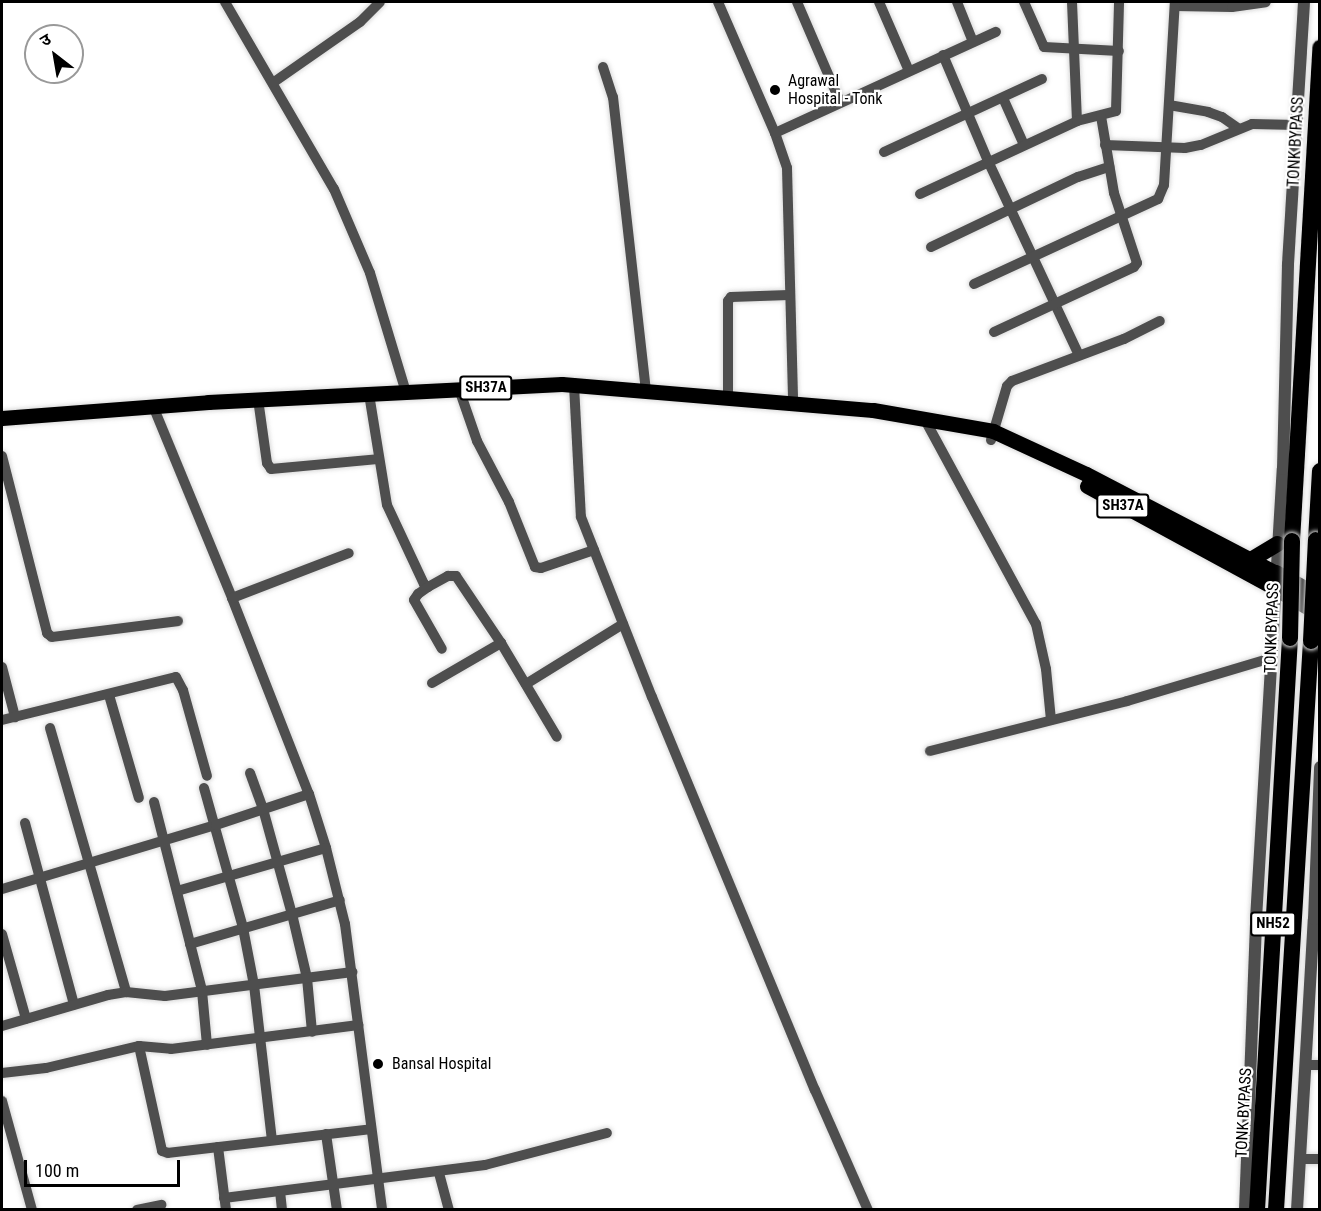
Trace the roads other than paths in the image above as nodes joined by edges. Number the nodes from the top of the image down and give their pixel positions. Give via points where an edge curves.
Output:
1 (380, 2) edge
2 (718, 2) edge
3 (797, 2) edge
4 (879, 2) edge
5 (957, 2) edge
6 (1024, 2) edge
7 (1072, 2) edge
8 (1119, 2) edge
9 (1266, 2) edge
10 (1304, 2) edge
11 (227, 3) edge
12 (1175, 4) edge
13 (996, 32) dead end
14 (973, 42) junction
15 (1320, 48) edge
16 (1073, 50) junction
17 (1119, 51) junction
18 (943, 55) junction
19 (603, 67) dead end
20 (909, 71) junction
21 (1042, 79) dead end
22 (274, 82) junction
23 (1003, 98) junction
24 (840, 102) junction
25 (1169, 105) junction
26 (968, 114) junction
27 (1101, 116) junction
28 (1077, 121) junction
29 (1297, 125) junction
30 (1238, 128) junction
31 (775, 133) junction
32 (1024, 145) junction
33 (1106, 145) junction
34 (1166, 149) junction
35 (884, 152) dead end
36 (988, 161) junction
37 (1109, 167) junction
38 (920, 194) dead end
39 (1011, 208) junction
40 (1120, 216) junction
41 (931, 247) dead end
42 (1034, 255) junction
43 (974, 284) dead end
44 (789, 295) junction
45 (1055, 303) junction
46 (1160, 321) dead end
47 (994, 332) dead end
48 (1079, 356) junction
49 (574, 385) junction
50 (459, 389) junction
51 (646, 391) junction
52 (406, 392) junction
53 (369, 394) junction
54 (728, 398) junction
55 (258, 399) junction
56 (793, 403) junction
57 (153, 406) junction
58 (2, 418) edge
59 (924, 418) junction
60 (992, 435) junction
61 (2, 456) edge
62 (378, 459) junction
63 (1320, 471) edge
64 (1285, 542) junction
65 (594, 550) junction
66 (349, 553) dead end
67 (1249, 561) junction
68 (1276, 581) junction
69 (428, 587) junction
70 (1320, 597) edge
71 (232, 598) junction
72 (1320, 614) edge
73 (178, 621) dead end
74 (623, 624) junction
75 (501, 643) junction
76 (442, 649) dead end
77 (1271, 658) junction
78 (2, 668) edge
79 (432, 683) dead end
80 (526, 684) junction
81 (109, 695) junction
82 (15, 717) junction
83 (2, 720) edge
84 (1051, 720) junction
85 (50, 728) dead end
86 (557, 737) dead end
87 (930, 751) dead end
88 (1320, 767) edge
89 (250, 773) dead end
90 (207, 776) dead end
91 (204, 788) dead end
92 (309, 794) junction
93 (139, 798) dead end
94 (154, 802) dead end
95 (263, 809) junction
96 (25, 823) dead end
97 (216, 825) junction
98 (164, 840) junction
99 (326, 848) junction
100 (278, 862) junction
101 (90, 863) junction
102 (230, 875) junction
103 (40, 878) junction
104 (2, 889) edge
105 (177, 891) junction
106 (340, 900) junction
107 (292, 914) junction
108 (243, 928) junction
109 (2, 934) edge
110 (190, 944) junction
111 (352, 972) junction
112 (307, 978) junction
113 (254, 985) junction
114 (202, 991) junction
115 (126, 992) junction
116 (74, 1005) junction
117 (26, 1019) junction
118 (358, 1025) junction
119 (2, 1026) edge
120 (312, 1032) junction
121 (261, 1039) junction
122 (207, 1045) junction
123 (139, 1046) junction
124 (1305, 1065) junction
125 (1320, 1065) edge
126 (2, 1073) edge
127 (2, 1101) edge
128 (371, 1129) junction
129 (607, 1133) dead end
130 (326, 1134) junction
131 (272, 1140) junction
132 (218, 1147) junction
133 (1320, 1159) edge
134 (1299, 1160) junction
135 (440, 1173) junction
136 (378, 1179) junction
137 (333, 1185) junction
138 (280, 1191) junction
139 (224, 1198) junction
140 (161, 1205) dead end
141 (32, 1209) edge
142 (137, 1209) edge
143 (226, 1209) edge
144 (282, 1209) edge
145 (337, 1209) edge
146 (382, 1209) edge
147 (449, 1209) edge
148 (868, 1209) edge
149 (1245, 1209) edge
150 (1257, 1209) edge
151 (1276, 1209) edge
152 (1297, 1209) edge

1 - 22 street via 360,22
2 - 31 street
3 - 24 street
4 - 20 street
5 - 14 street
6 - 16 street via 1044,47
7 - 16 street
8 - 17 street
9 - 12 street via 1232,8
10 - 29 street
11 - 22 street
12 - 25 street
13 - 14 street
14 - 18 street
15 - 64 highway, TONK BYPASS / NH52
16 - 17 street
16 - 28 street
17 - 27 street via 1118,106 1116,111
18 - 20 street
18 - 26 street
19 - 51 street via 613,97
20 - 24 street
21 - 23 street
22 - 52 street via 334,189 370,273
23 - 26 street
23 - 32 street
24 - 31 street
25 - 30 street via 1215,114
25 - 34 street
26 - 35 street
26 - 36 street
27 - 28 street
27 - 33 street
28 - 32 street
29 - 30 street
29 - 64 street via 1288,264
30 - 34 street via 1201,145
31 - 44 street via 787,168
32 - 36 street
33 - 34 street
33 - 37 street
34 - 40 street via 1162,193 1154,203
36 - 38 street
36 - 39 street
37 - 39 street
37 - 40 street
39 - 41 street
39 - 42 street
40 - 42 street
40 - 45 street via 1137,262 1134,267
42 - 43 street
42 - 45 street
44 - 54 street via 731,297 728,301
44 - 56 street
45 - 47 street
45 - 48 street
46 - 48 street
48 - 60 street via 1012,381
49 - 50 main road, SH37A
49 - 51 main road, SH37A
49 - 65 street via 581,517
50 - 52 main road, SH37A
50 - 65 street via 477,441 509,502 535,567
51 - 54 main road, SH37A
52 - 53 main road, SH37A
53 - 55 main road, SH37A
53 - 62 street
54 - 56 main road, SH37A
55 - 57 main road, SH37A
55 - 62 street via 271,469
56 - 59 main road, SH37A
57 - 58 main road, SH37A
57 - 71 street
59 - 60 main road, SH37A
59 - 84 street via 1036,624
60 - 67 main road, SH37A via 1086,474
60 - 68 main road, SH37A
61 - 73 street via 47,633 52,637
62 - 69 street via 391,516
63 - 151 highway, NH52, bridge
64 - 67 highway
64 - 68 street
64 - 150 highway, TONK BYPASS / NH52, bridge via 1290,638
65 - 74 street
66 - 71 street
67 - 68 main road, SH37A
68 - 70 highway
68 - 72 highway
68 - 77 street
69 - 75 street via 456,576
69 - 76 street via 414,600
71 - 92 street
74 - 80 street
74 - 148 street
75 - 79 street
75 - 80 street
77 - 84 street
77 - 149 street
78 - 82 street
80 - 86 street
81 - 82 street
81 - 90 street via 176,676
81 - 93 street
82 - 83 street
84 - 87 street
85 - 101 street
88 - 124 street
89 - 95 street
91 - 97 street
92 - 95 street
92 - 99 street
94 - 98 street
95 - 97 street
95 - 100 street
96 - 103 street
97 - 98 street
97 - 102 street
98 - 101 street
98 - 105 street
99 - 100 street
99 - 106 street
100 - 102 street
100 - 107 street
101 - 103 street
101 - 115 street
102 - 105 street
102 - 108 street
103 - 104 street
103 - 116 street
105 - 110 street
106 - 107 street
106 - 111 street
107 - 108 street
107 - 112 street
108 - 110 street
108 - 113 street
109 - 117 street
110 - 114 street
111 - 112 street
111 - 118 street
112 - 113 street
112 - 120 street
113 - 114 street
113 - 121 street
114 - 115 street via 150,997
114 - 122 street
115 - 116 street
116 - 117 street
117 - 119 street
118 - 120 street
118 - 128 street
120 - 121 street
121 - 122 street
121 - 131 street
122 - 123 street via 171,1049
123 - 126 street via 46,1068
123 - 132 street via 162,1151
124 - 125 street
124 - 134 street
127 - 141 street
128 - 130 street
128 - 136 street
129 - 135 street
130 - 131 street
130 - 137 street
131 - 132 street
132 - 139 street
133 - 134 street
134 - 152 street
135 - 136 street
135 - 147 street
136 - 137 street
136 - 146 street
137 - 138 street
137 - 145 street
138 - 139 street
138 - 144 street
139 - 143 street
140 - 142 street

